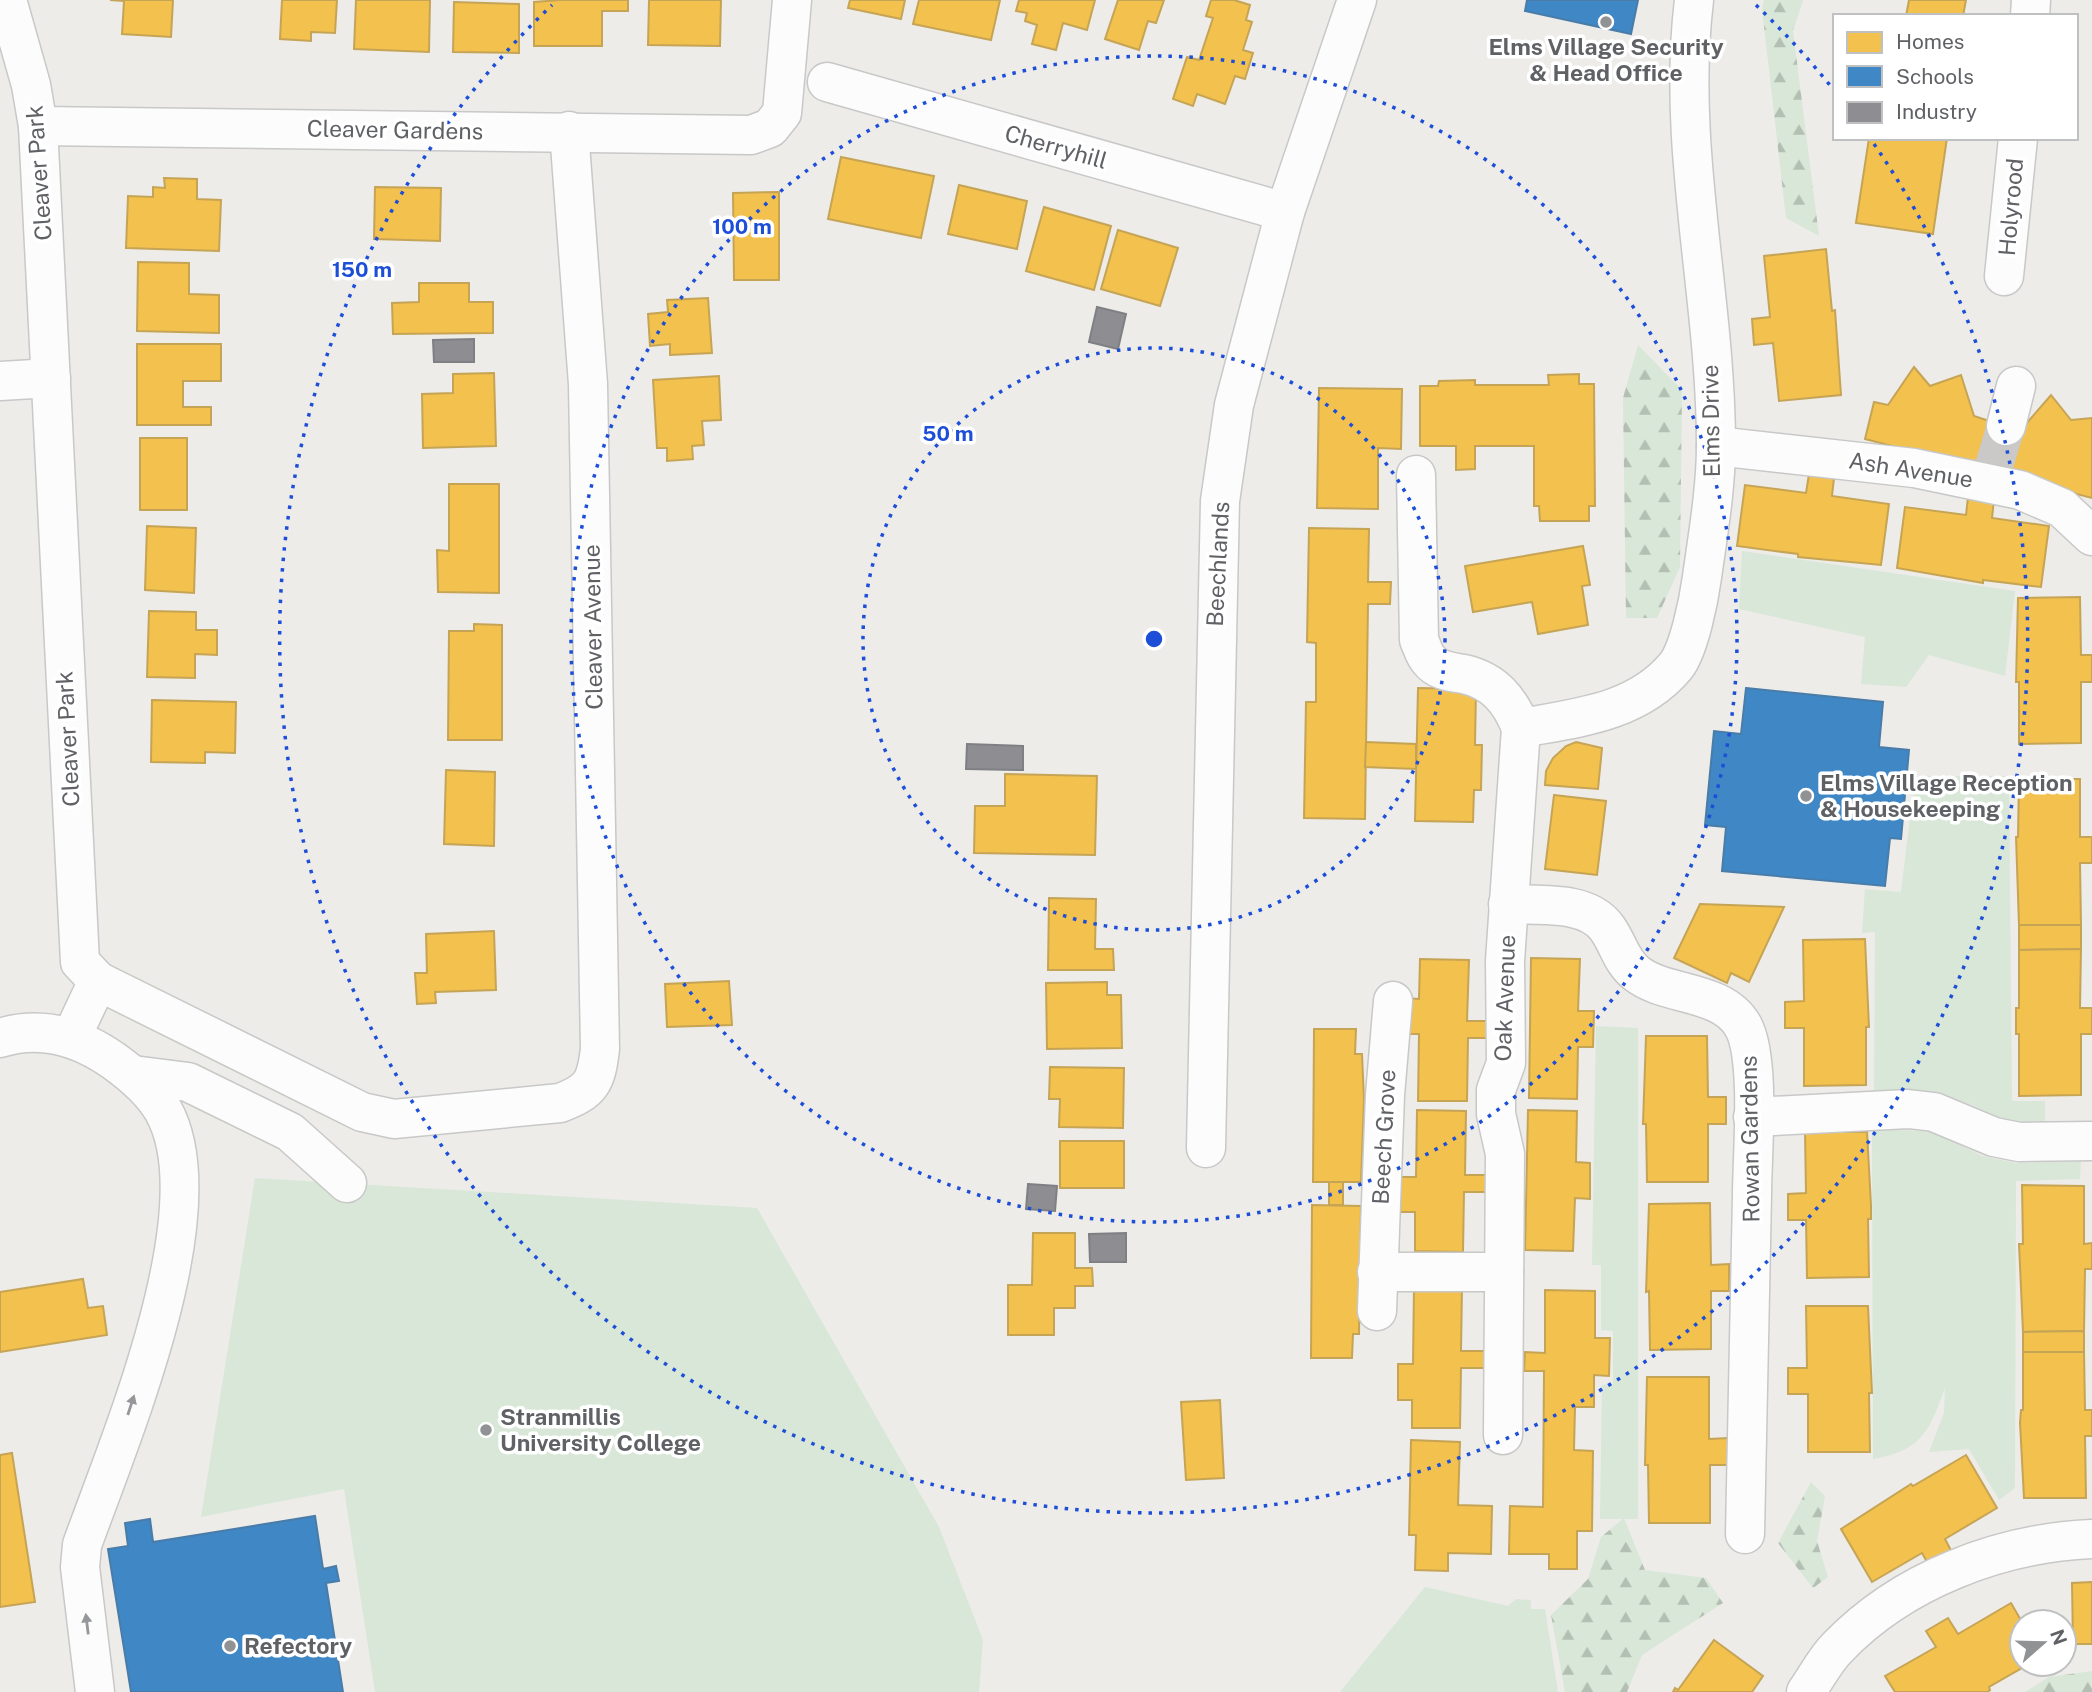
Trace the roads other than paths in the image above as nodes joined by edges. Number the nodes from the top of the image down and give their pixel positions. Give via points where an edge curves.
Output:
1 (7, 0) edge
2 (792, 0) edge
3 (1357, 0) edge
4 (1694, 0) edge
5 (827, 82) dead end
6 (38, 126) junction
7 (569, 131) junction
8 (2018, 140) edge
9 (1285, 212) junction
10 (2004, 276) dead end
11 (51, 378) junction
12 (0, 382) edge
13 (2016, 386) dead end
14 (2006, 426) tunnel mouth
15 (1716, 446) junction
16 (1416, 475) dead end
17 (2092, 536) edge
18 (1521, 727) junction
19 (1508, 904) junction
20 (98, 981) junction
21 (1393, 1001) dead end
22 (0, 1038) edge
23 (71, 1038) junction
24 (133, 1074) junction
25 (1753, 1117) junction
26 (2092, 1141) edge
27 (1206, 1148) dead end
28 (347, 1183) dead end
29 (1377, 1272) junction
30 (1504, 1272) junction
31 (1377, 1311) dead end
32 (1503, 1435) dead end
33 (1745, 1534) dead end
34 (2092, 1539) edge
35 (95, 1692) edge
36 (1806, 1692) edge

1 - 6 street, Cleaver Park
2 - 7 street, Cleaver Gardens via 782,113 770,128 751,135
3 - 9 street, Beechlands
4 - 15 street, Elms Drive via 1689,54 1690,150
5 - 9 street, Cherryhill
6 - 7 street, Cleaver Gardens
6 - 11 street, Cleaver Park
7 - 20 street, Cleaver Avenue via 588,384 597,1077 581,1095 560,1103 394,1119 362,1112
8 - 10 street, Holyrood
9 - 27 street, Beechlands via 1234,405 1220,501
11 - 12 street
11 - 20 street, Cleaver Park via 80,962
13 - 14 street
15 - 17 street, Ash Avenue via 1993,474 2062,508
15 - 18 street, Elms Drive via 1697,610 1676,666 1635,701 1593,715
16 - 18 street via 1419,640 1429,661 1443,671 1492,685 1512,706
18 - 19 street, Oak Avenue
19 - 25 street, Rowan Gardens via 1586,911 1608,929 1634,972 1731,1012 1750,1045
19 - 30 street, Oak Avenue via 1506,1063 1496,1090 1505,1154
20 - 23 street
21 - 29 street, Beech Grove
22 - 23 street via 16,1032 49,1032
23 - 24 street via 99,1050
24 - 28 street via 188,1082 290,1132
35 -> 24 street via 80,1567 82,1545 150,1347 171,1265 180,1197 177,1152 163,1110
25 - 26 street via 1908,1109 1934,1112 1994,1137 2019,1142
25 - 33 street, Rowan Gardens
29 - 30 street
29 - 31 street, Beech Grove
30 - 32 street, Oak Avenue
34 - 36 street via 2004,1550 1950,1572 1876,1612 1835,1650

